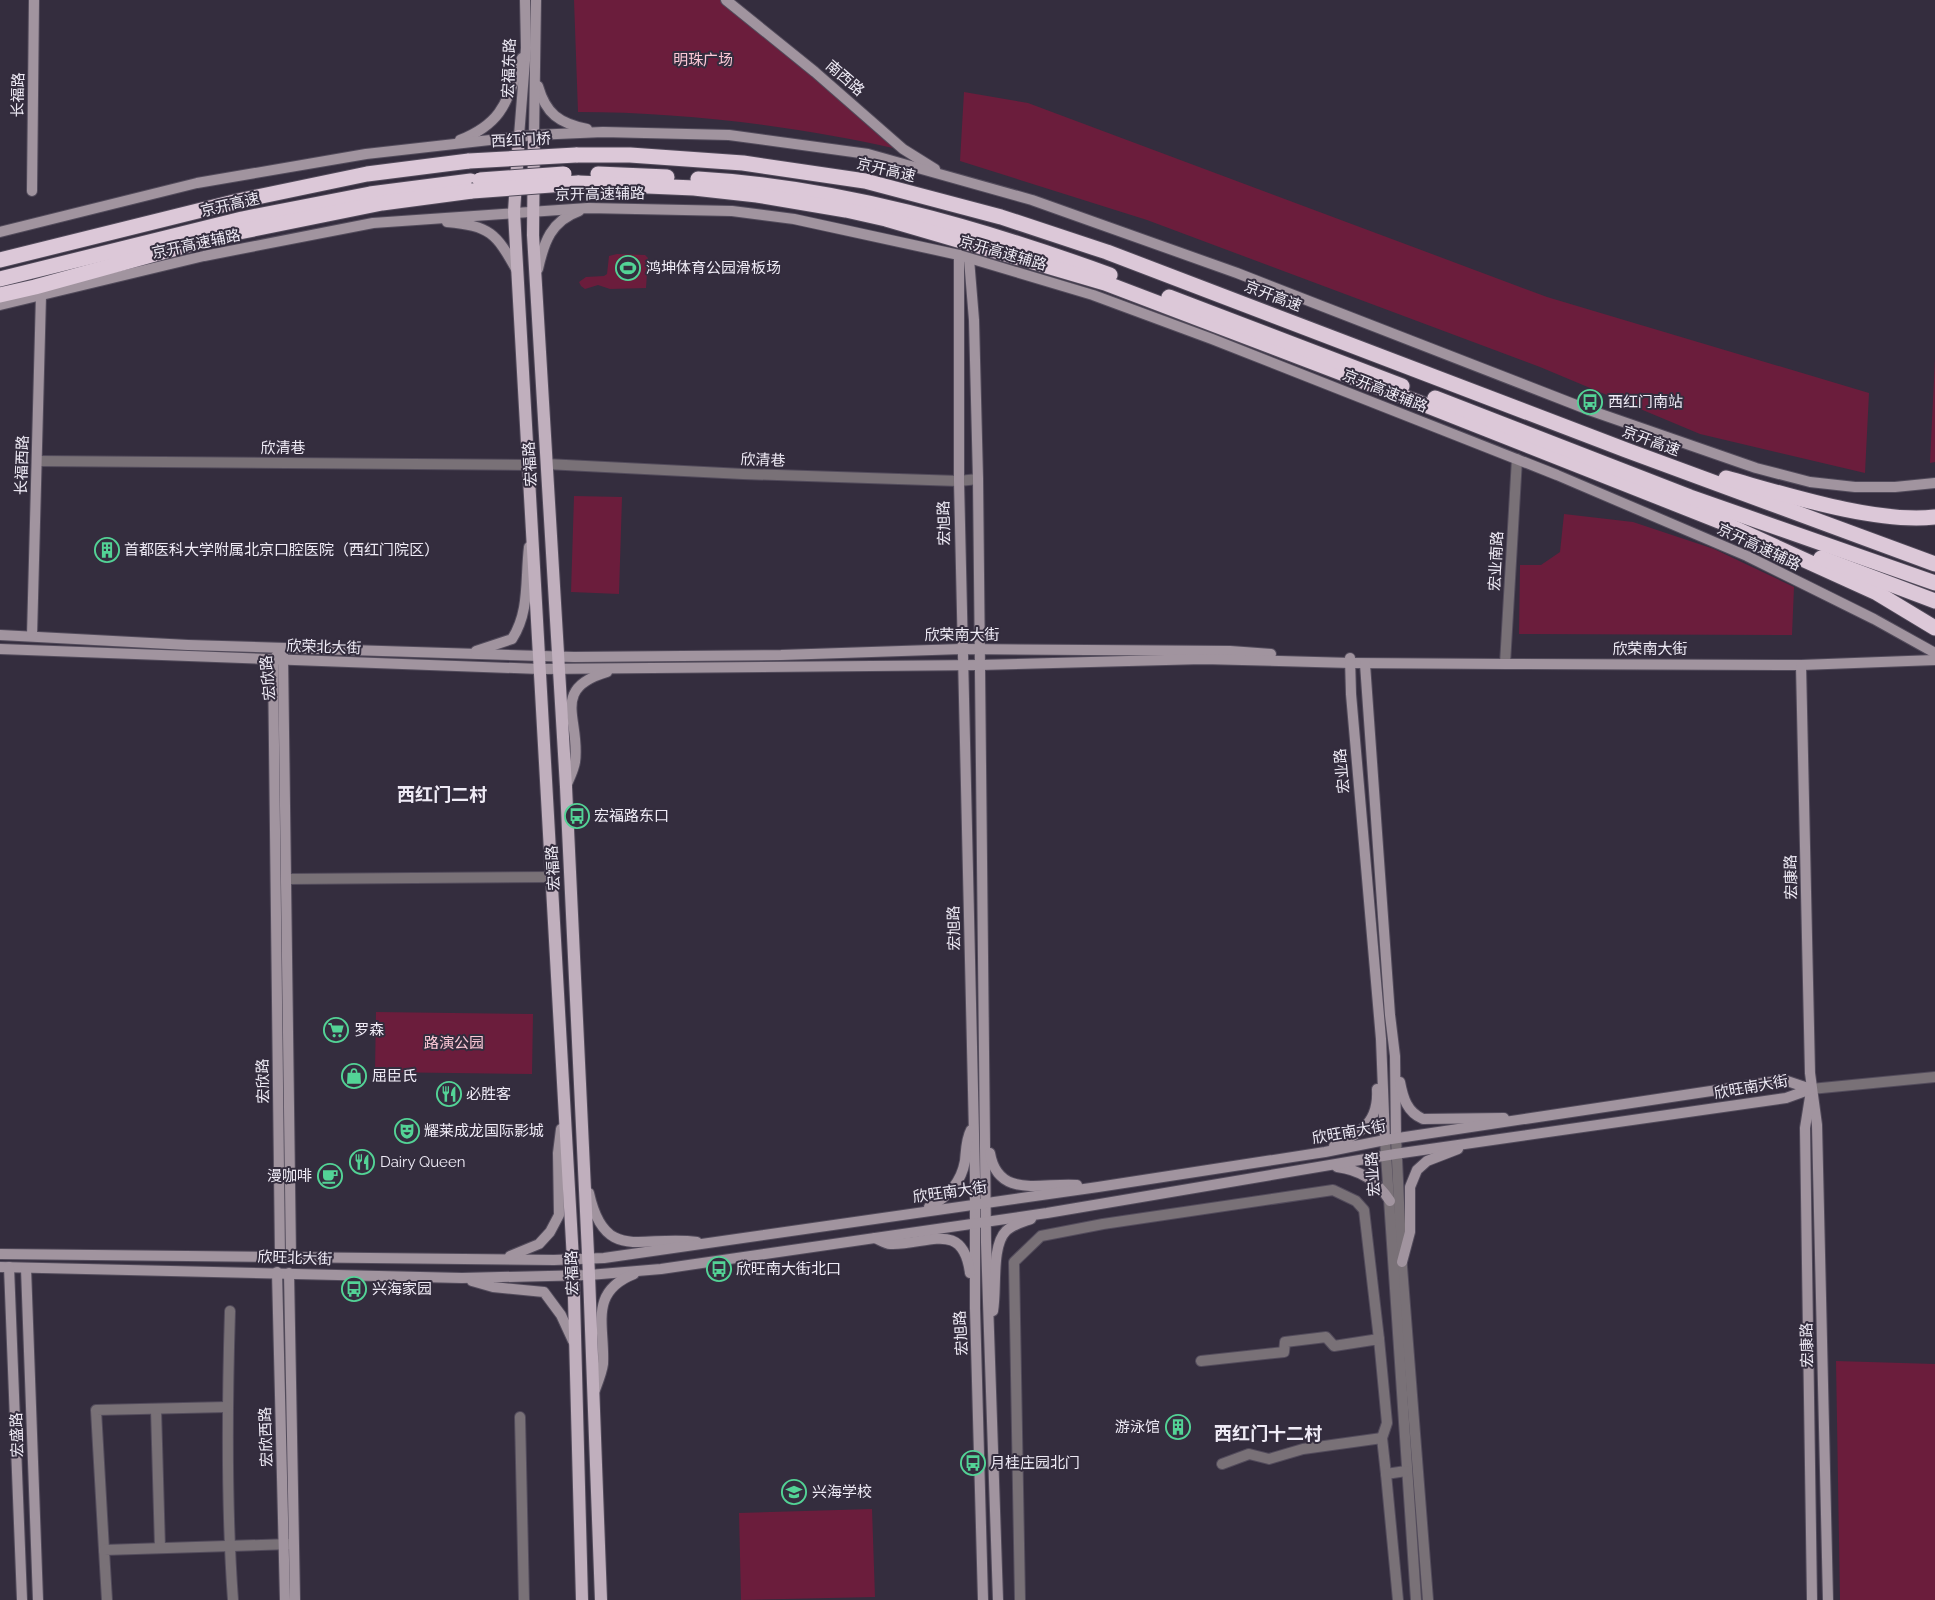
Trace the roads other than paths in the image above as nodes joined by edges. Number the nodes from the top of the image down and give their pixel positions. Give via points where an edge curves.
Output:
1 (34, 0) edge
2 (525, 0) edge
3 (536, 0) edge
4 (726, 0) edge
5 (526, 48) junction
6 (535, 78) junction
7 (603, 132) junction
8 (534, 135) junction
9 (519, 136) junction
10 (453, 143) junction
11 (576, 155) joint
12 (469, 160) joint
13 (946, 176) junction
14 (577, 178) junction
15 (471, 186) junction
16 (32, 191) dead end
17 (588, 208) junction
18 (533, 210) junction
19 (514, 212) junction
20 (419, 219) junction
21 (0, 232) edge
22 (959, 255) junction
23 (969, 259) junction
24 (0, 260) edge
25 (537, 272) junction
26 (518, 273) junction
27 (0, 280) edge
28 (0, 295) edge
29 (41, 295) junction
30 (0, 305) edge
31 (1626, 450) junction
32 (1517, 459) junction
33 (37, 462) junction
34 (546, 464) junction
35 (530, 465) junction
36 (978, 479) junction
37 (958, 481) junction
38 (1935, 483) edge
39 (1935, 517) edge
40 (1719, 521) junction
41 (532, 522) junction
42 (1935, 564) edge
43 (1935, 582) edge
44 (1935, 601) edge
45 (1935, 628) edge
46 (0, 635) edge
47 (32, 636) junction
48 (281, 647) junction
49 (0, 649) edge
50 (962, 649) junction
51 (980, 650) junction
52 (1935, 653) edge
53 (465, 654) junction
54 (273, 660) junction
55 (1351, 660) junction
56 (1935, 660) edge
57 (284, 661) junction
58 (540, 663) junction
59 (557, 663) junction
60 (962, 664) junction
61 (1365, 664) junction
62 (1505, 664) junction
63 (980, 665) junction
64 (1801, 665) junction
65 (620, 668) junction
66 (566, 787) junction
67 (552, 877) junction
68 (287, 879) junction
69 (1381, 1039) junction
70 (1395, 1056) junction
71 (1935, 1077) edge
72 (1811, 1089) junction
73 (564, 1106) junction
74 (1528, 1119) junction
75 (974, 1124) junction
76 (985, 1127) junction
77 (1390, 1139) junction
78 (1468, 1144) junction
79 (1325, 1152) junction
80 (1391, 1155) junction
81 (1326, 1166) junction
82 (584, 1168) junction
83 (1098, 1187) junction
84 (1390, 1201) junction
85 (986, 1202) junction
86 (975, 1203) junction
87 (923, 1210) junction
88 (1047, 1213) junction
89 (986, 1221) junction
90 (975, 1223) junction
91 (875, 1238) junction
92 (708, 1244) junction
93 (0, 1254) edge
94 (280, 1258) junction
95 (291, 1258) junction
96 (499, 1259) junction
97 (588, 1259) junction
98 (573, 1260) junction
99 (1399, 1265) junction
100 (4, 1267) edge
101 (26, 1268) junction
102 (661, 1269) junction
103 (277, 1272) junction
104 (289, 1273) junction
105 (589, 1275) junction
106 (573, 1277) junction
107 (462, 1278) junction
108 (975, 1308) junction
109 (230, 1310) dead end
110 (989, 1326) junction
111 (1379, 1339) junction
112 (574, 1345) junction
113 (1201, 1361) dead end
114 (593, 1396) junction
115 (227, 1407) junction
116 (156, 1409) junction
117 (520, 1417) dead end
118 (1382, 1438) junction
119 (1222, 1464) dead end
120 (1406, 1471) junction
121 (1386, 1474) junction
122 (289, 1544) junction
123 (229, 1546) junction
124 (160, 1548) junction
125 (104, 1550) junction
126 (22, 1600) edge
127 (38, 1600) edge
128 (107, 1600) edge
129 (233, 1600) edge
130 (285, 1600) edge
131 (296, 1600) edge
132 (524, 1600) edge
133 (582, 1600) edge
134 (601, 1600) edge
135 (983, 1600) edge
136 (998, 1600) edge
137 (1020, 1600) edge
138 (1398, 1600) edge
139 (1416, 1600) edge
140 (1428, 1600) edge
141 (1812, 1600) edge
142 (1828, 1600) edge

1 - 16 street, 长福路
2 - 5 street, 宏福东路
3 - 6 street, 宏福东路
4 - 13 street, 南西路 via 903,149
5 - 9 street, 宏福东路
5 - 10 street via 508,102 499,115 468,137
6 - 7 street via 543,102 552,114 571,126
6 - 8 street, 宏福东路
7 - 8 street
7 - 13 street via 729,135 868,154
8 - 9 street
8 - 18 main road, 宏福路
9 - 10 street
9 - 19 main road, 宏福路
10 - 21 street via 366,154 198,183
11 - 12 highway, 西红门桥, bridge
11 - 31 highway, 京开高速 via 630,155 743,163 865,181 1001,217 1107,252
12 - 24 highway, 京开高速 via 367,174 238,201
13 - 38 street via 1113,227 1598,413 1756,468 1810,482 1855,487 1895,488
14 - 15 highway, bridge
14 - 40 highway via 757,195 886,219 988,248 1140,296
14 - 43 highway via 742,181 860,201 996,236 1222,316 1690,497
15 - 27 highway, 京开高速 via 370,194 242,219
15 - 28 highway via 224,235
17 - 18 street, 京开高速辅路
17 - 22 street, 京开高速辅路 via 732,211 853,230
17 - 25 street via 570,214 550,230
18 - 19 street, 京开高速辅路
18 - 25 main road, 宏福路
19 - 20 street, 京开高速辅路
19 - 26 main road, 宏福路
20 - 26 street via 466,224 487,230 505,250
20 - 29 street, 京开高速辅路 via 373,223 204,256
22 - 23 street, 京开高速辅路
22 - 37 street, 宏旭路
23 - 32 street, 京开高速辅路 via 1120,305
23 - 36 street, 宏旭路 via 974,320
25 - 34 main road, 宏福路
26 - 35 main road, 宏福路
29 - 30 street, 京开高速辅路
29 - 33 street, 长福西路
31 - 39 highway via 1835,507 1888,515
31 - 42 highway, 京开高速
32 - 52 street, 京开高速辅路 via 1747,556
32 - 62 street, 宏业南路
33 - 35 street, 欣清巷
33 - 47 street, 长福西路
34 - 37 street, 欣清巷
34 - 59 main road, 宏福路
35 - 41 main road, 宏福路
36 - 37 street, 欣清巷
36 - 51 street, 宏旭路
37 - 50 street, 宏旭路
40 - 44 highway
40 - 45 highway via 1877,593
41 - 53 street via 526,607 521,625 512,639
41 - 58 main road, 宏福路
46 - 47 street, 欣荣北大街
47 - 48 street, 欣荣北大街
48 - 53 street, 欣荣北大街
48 - 54 street, 宏欣路
48 - 57 street, 宏欣路
49 - 54 street, 欣荣北大街
50 - 51 street, 欣荣南大街
50 - 59 street, 欣荣南大街
50 - 60 street, 宏旭路
51 - 55 street, 欣荣南大街 via 1230,651
51 - 63 street, 宏旭路
53 - 58 street, 欣荣北大街
54 - 57 street, 欣荣北大街
54 - 94 street, 宏欣路
55 - 61 street, 欣荣南大街
55 - 63 street, 欣荣南大街 via 1203,659
55 - 69 street, 宏业路 via 1351,694
56 - 64 street, 欣荣南大街
57 - 58 street, 欣荣北大街
57 - 68 street, 宏欣路
58 - 59 street, 欣荣北大街
58 - 67 main road, 宏福路
59 - 65 street, 欣荣南大街
59 - 66 main road, 宏福路
60 - 63 street, 欣荣南大街
60 - 65 street, 欣荣南大街
60 - 75 street, 宏旭路
61 - 62 street, 欣荣南大街
61 - 70 street, 宏业路
62 - 64 street, 欣荣南大街
63 - 76 street, 宏旭路
64 - 72 street, 宏康路
65 - 66 street via 590,677 574,693 575,762
66 - 82 main road, 宏福路
67 - 68 street
67 - 73 main road, 宏福路
68 - 95 street, 宏欣路
69 - 77 street, 宏业路
69 - 79 street via 1376,1063 1378,1101 1375,1112 1358,1134
70 - 74 street via 1404,1100 1415,1115 1435,1120 1480,1116
70 - 77 street, 宏业路
71 - 72 street
72 - 74 street, 欣旺南大街 via 1784,1080
72 - 78 street, 欣旺南大街 via 1786,1098
72 - 141 street, 宏康路 via 1805,1128
72 - 142 street, 宏康路 via 1817,1125
73 - 96 street via 558,1153 559,1216 539,1244
73 - 98 main road, 宏福路
74 - 77 street, 欣旺南大街
75 - 86 street, 宏旭路
75 - 87 street via 968,1135 960,1177 952,1191 943,1200
76 - 83 street via 991,1161 1000,1176 1013,1185
76 - 85 street, 宏旭路
77 - 79 street, 欣旺南大街
77 - 80 street, 宏业路
78 - 80 street, 欣旺南大街
78 - 99 street via 1427,1161 1417,1170 1410,1187 1410,1232
79 - 83 street, 欣旺南大街
80 - 81 street, 欣旺南大街
80 - 84 street, 宏业路
80 - 99 street, 宏业路
81 - 84 street via 1347,1168 1366,1175 1380,1186
81 - 88 street, 欣旺南大街
82 - 92 street via 597,1222 613,1239 630,1242 675,1239
82 - 97 main road, 宏福路
83 - 85 street, 欣旺南大街
84 - 99 street, 宏业路
85 - 86 street, 欣旺南大街
85 - 89 street, 宏旭路
86 - 87 street, 欣旺南大街
86 - 90 street, 宏旭路
87 - 92 street, 欣旺南大街
88 - 89 street, 欣旺南大街
88 - 110 street via 1006,1231 997,1248 996,1294
89 - 90 street, 欣旺南大街
89 - 110 street, 宏旭路
90 - 91 street, 欣旺南大街
90 - 108 street, 宏旭路
91 - 102 street, 欣旺南大街
91 - 108 street via 889,1244 937,1238 959,1244 968,1260
92 - 97 street, 欣旺南大街
93 - 94 street, 欣旺北大街
94 - 95 street, 欣旺北大街
95 - 96 street, 欣旺北大街
96 - 98 street, 欣旺北大街
97 - 98 street, 欣旺北大街
97 - 105 main road, 宏福路
98 - 106 main road, 宏福路
99 - 120 street, 宏业路
99 - 140 street, 宏业路
100 - 101 street, 欣旺北大街
100 - 126 street, 宏盛路
101 - 103 street, 欣旺北大街
101 - 127 street, 宏盛路
102 - 105 street, 欣旺南大街
102 - 114 street via 633,1274 617,1282 608,1293 601,1314 603,1366
103 - 104 street, 欣旺北大街
103 - 122 street, 宏欣西路
104 - 107 street, 欣旺北大街
104 - 122 street, 宏欣西路
105 - 106 street, 欣旺北大街
105 - 114 main road, 宏福路
106 - 107 street, 欣旺北大街
106 - 112 main road, 宏福路
107 - 112 street via 493,1287 544,1292 561,1315
108 - 135 street, 宏旭路
109 - 115 street
110 - 136 street, 宏旭路
111 - 113 street via 1334,1346 1326,1337 1285,1342 1284,1352
111 - 118 street via 1387,1423
111 - 137 street via 1364,1210 1356,1201 1333,1190 1040,1236 1014,1262
112 - 133 main road, 宏福路
114 - 134 main road, 宏福路
115 - 116 street
115 - 123 street
116 - 124 street
116 - 125 street via 96,1410
117 - 132 street
118 - 119 street via 1303,1449 1268,1460 1249,1454
118 - 121 street
120 - 121 street
120 - 139 street, 宏业路
121 - 138 street
122 - 123 street
122 - 130 street, 宏欣西路
122 - 131 street, 宏欣西路
123 - 124 street
123 - 129 street
124 - 125 street
125 - 128 street

